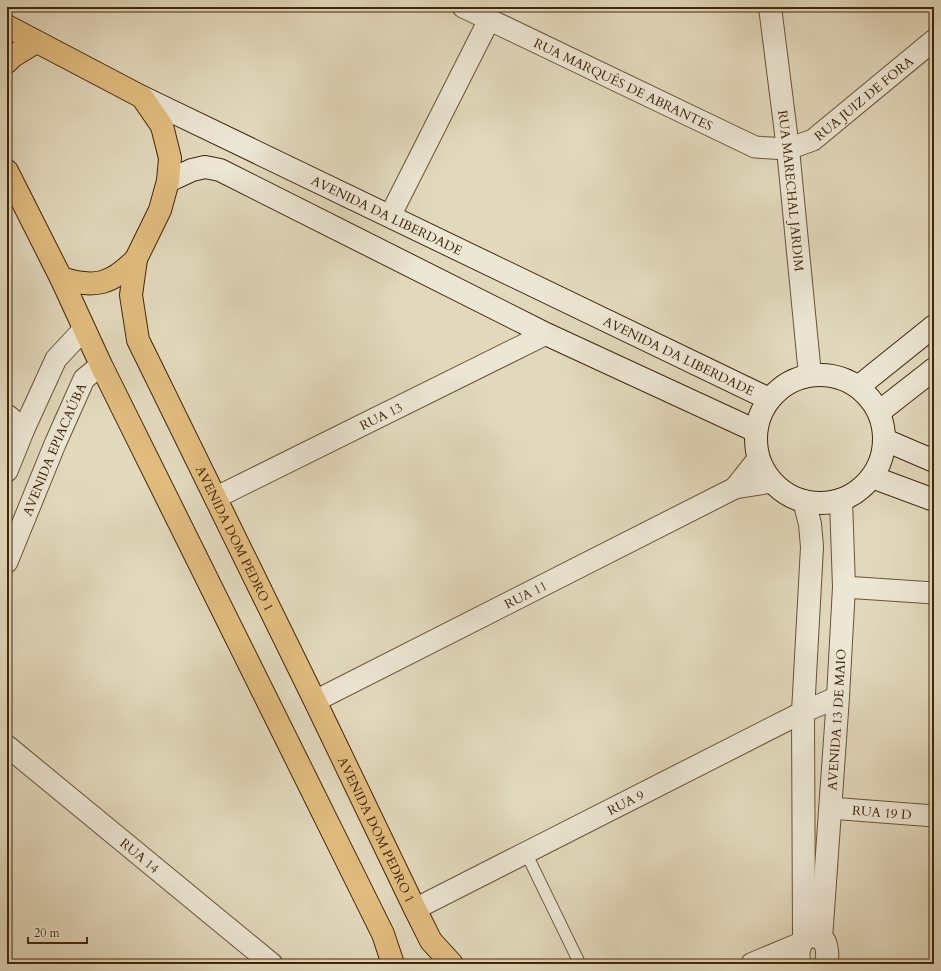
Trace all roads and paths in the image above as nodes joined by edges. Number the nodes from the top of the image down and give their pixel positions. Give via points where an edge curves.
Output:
1 (463, 7) edge
2 (770, 7) edge
3 (489, 20) junction
4 (7, 26) edge
5 (934, 40) edge
6 (36, 42) junction
7 (7, 62) edge
8 (142, 97) junction
9 (788, 149) junction
10 (7, 171) edge
11 (168, 181) junction
12 (390, 216) junction
13 (136, 259) junction
14 (61, 278) junction
15 (934, 326) edge
16 (84, 329) junction
17 (546, 334) junction
18 (101, 365) junction
19 (934, 369) edge
20 (810, 375) junction
21 (858, 387) junction
22 (769, 399) junction
23 (879, 412) junction
24 (7, 415) edge
25 (24, 430) junction
26 (756, 431) junction
27 (885, 440) junction
28 (758, 459) junction
29 (934, 461) edge
30 (7, 471) edge
31 (872, 477) junction
32 (772, 482) junction
33 (735, 488) junction
34 (215, 498) junction
35 (841, 500) junction
36 (934, 500) edge
37 (804, 501) junction
38 (7, 562) edge
39 (844, 587) junction
40 (934, 593) edge
41 (838, 697) junction
42 (315, 701) junction
43 (803, 712) junction
44 (7, 746) edge
45 (830, 808) junction
46 (934, 816) edge
47 (526, 853) junction
48 (415, 910) junction
49 (806, 946) edge
50 (272, 964) edge
51 (393, 964) edge
52 (452, 964) edge
53 (580, 964) edge
54 (752, 964) edge
55 (825, 964) edge

1 - 3 street, RUA MARQUÊS DE ABRANTES
2 - 9 main road, RUA MARECHAL JARDIM
3 - 9 street, RUA MARQUÊS DE ABRANTES via 755,147
3 - 12 street
4 - 6 highway, AVENIDA DA LIBERDADE
5 - 9 street, RUA JUIZ DE FORA via 813,140
6 - 7 highway
6 - 8 highway, AVENIDA DA LIBERDADE
8 - 11 highway, AVENIDA DOM PEDRO 1 via 162,126 170,158
8 - 12 main road, AVENIDA DA LIBERDADE
9 - 20 main road, RUA MARECHAL JARDIM
10 - 14 highway
11 - 13 highway, AVENIDA DOM PEDRO 1 via 160,210
11 - 17 main road via 205,167 220,170
12 - 22 main road, AVENIDA DA LIBERDADE
13 - 14 highway via 125,271 110,280 78,284
13 - 34 highway, AVENIDA DOM PEDRO 1 via 131,295 138,340
14 - 16 highway
15 - 21 main road
16 - 18 highway
16 - 25 street via 56,359
17 - 26 main road
17 - 34 street, RUA 13
18 - 38 street, AVENIDA EPIACAÚBA via 84,379
18 - 51 highway via 383,934
19 - 23 main road
20 - 21 main road via 827,375 843,379
20 - 22 main road via 780,388
21 - 23 main road via 870,398
22 - 26 main road via 760,414
23 - 27 main road
24 - 25 street
25 - 30 street
26 - 28 main road
27 - 29 main road
27 - 31 main road via 882,460
28 - 32 main road
28 - 33 street, RUA 11
31 - 35 main road via 861,489
31 - 36 main road
32 - 33 street, RUA 11
32 - 37 main road via 787,494
33 - 42 street, RUA 11
34 - 42 highway, AVENIDA DOM PEDRO 1
35 - 37 main road via 823,504
35 - 39 main road, AVENIDA 13 DE MAIO
37 - 43 main road via 812,547
39 - 40 street
39 - 41 main road, AVENIDA 13 DE MAIO
41 - 43 street, RUA 9
41 - 45 main road, AVENIDA 13 DE MAIO
42 - 48 highway, AVENIDA DOM PEDRO 1
43 - 47 street, RUA 9
43 - 49 main road
44 - 50 street, RUA 14
45 - 46 street, RUA 19 D
45 - 49 main road, AVENIDA 13 DE MAIO
47 - 48 street, RUA 9
47 - 53 lane
48 - 52 highway, AVENIDA DOM PEDRO 1 via 431,941
49 - 54 main road
49 - 55 main road via 825,942

